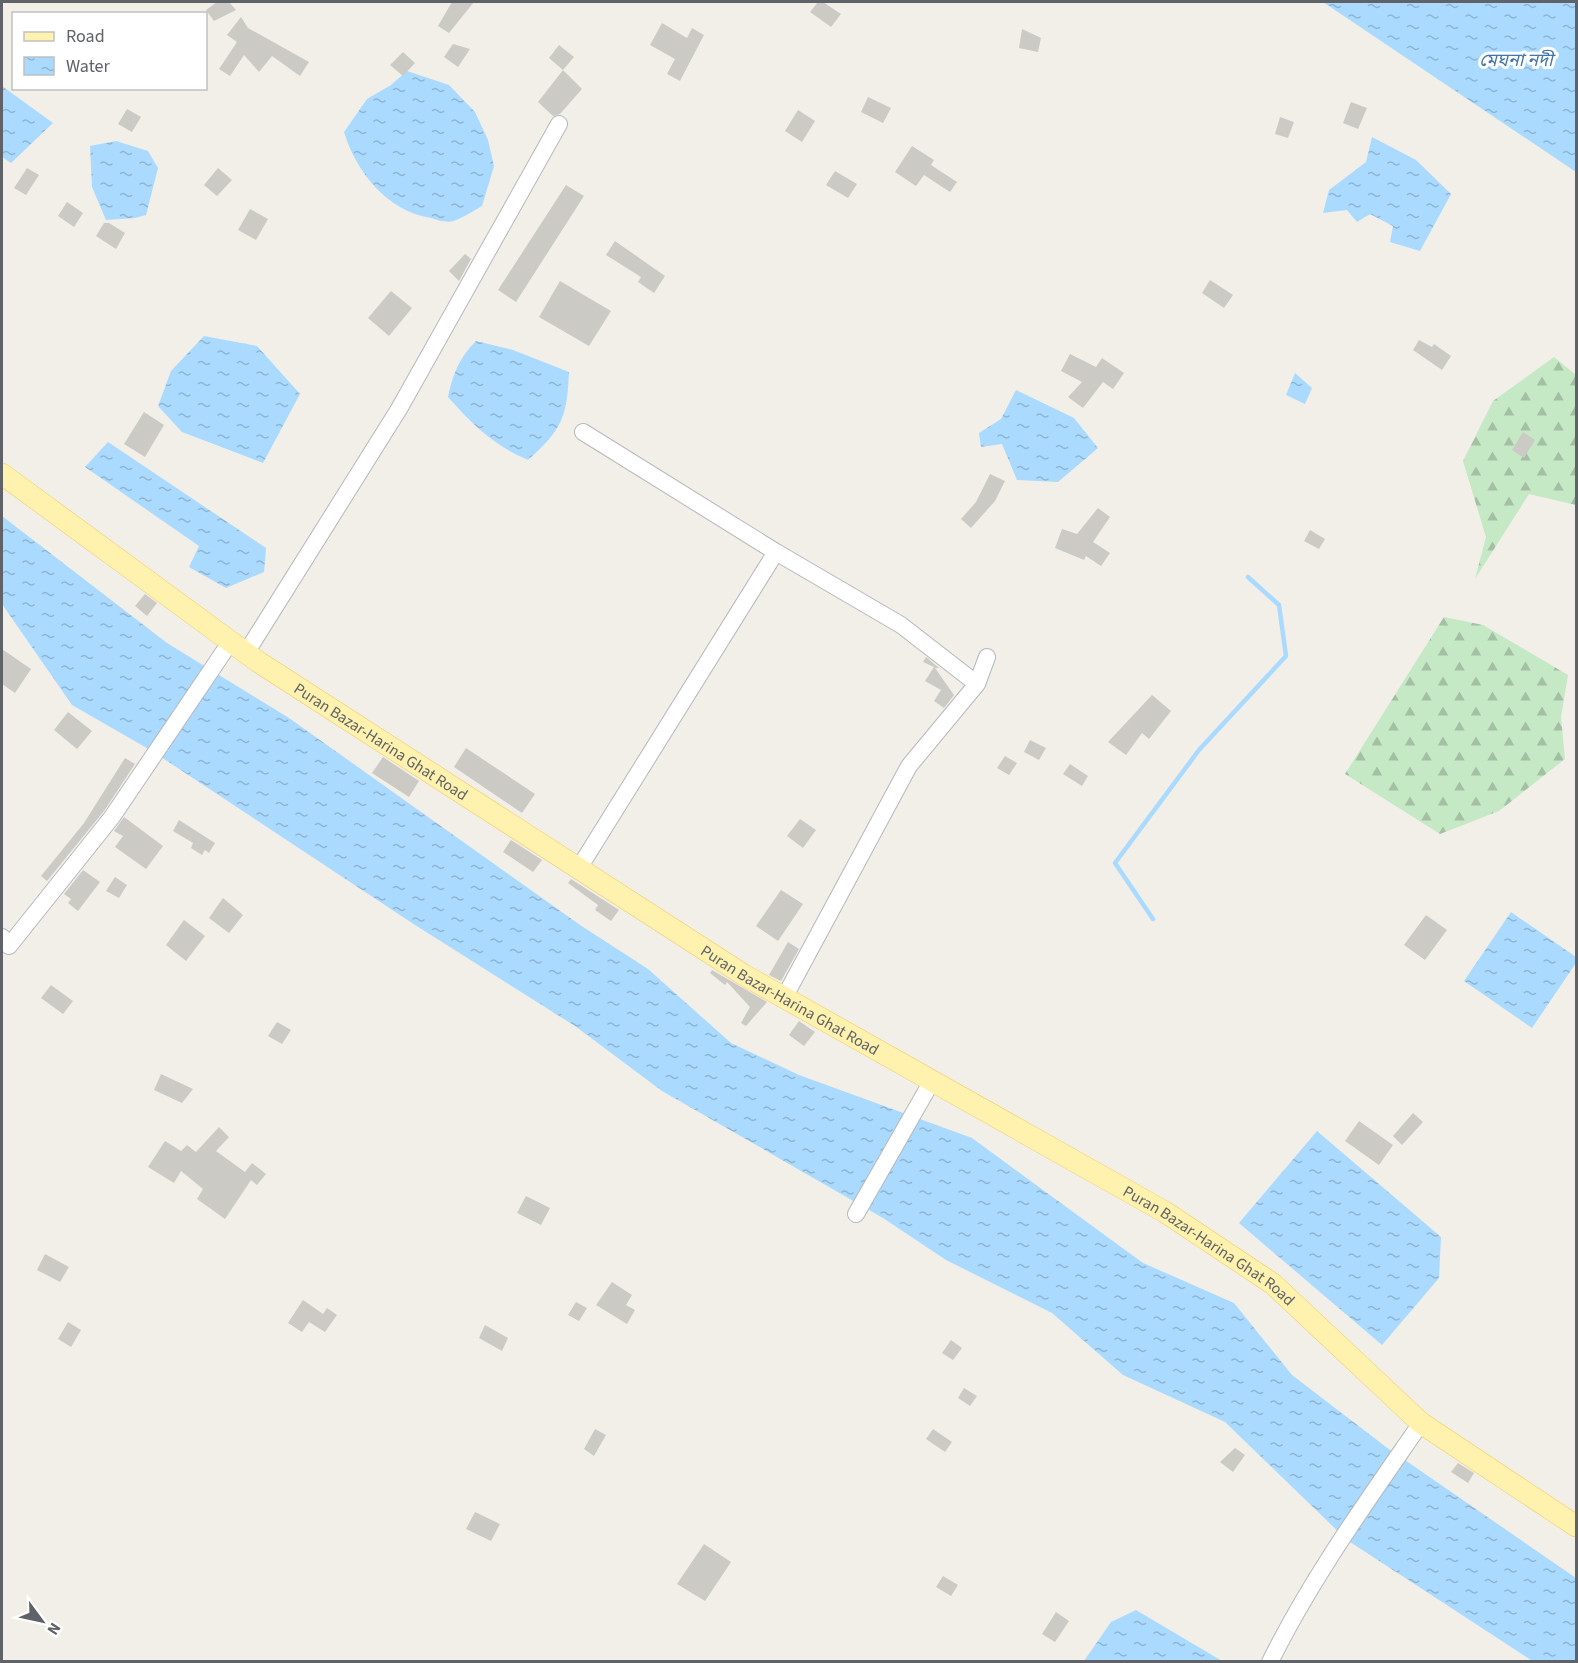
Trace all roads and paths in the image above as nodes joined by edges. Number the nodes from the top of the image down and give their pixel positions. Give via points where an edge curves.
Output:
1 (559, 124) dead end
2 (583, 432) dead end
3 (2, 474) edge
4 (776, 552) junction
5 (239, 647) junction
6 (987, 657) dead end
7 (977, 684) junction
8 (579, 868) junction
9 (2, 937) edge
10 (784, 998) junction
11 (932, 1081) junction
12 (856, 1214) dead end
13 (1421, 1423) junction
14 (1576, 1526) edge
15 (1270, 1662) edge

1 - 5 street via 399,409
2 - 4 street
3 - 5 main road, Puran Bazar-Harina Ghat Road
4 - 7 street via 902,625
4 - 8 street
5 - 8 main road, Puran Bazar-Harina Ghat Road
5 - 9 street via 9,946
6 - 7 street
7 - 10 street via 909,766
8 - 10 main road, Puran Bazar-Harina Ghat Road
10 - 11 main road, Puran Bazar-Harina Ghat Road
11 - 12 street
11 - 13 main road, Puran Bazar-Harina Ghat Road via 1165,1212 1273,1284
13 - 14 main road, Puran Bazar-Harina Ghat Road
13 - 15 street via 1339,1543

